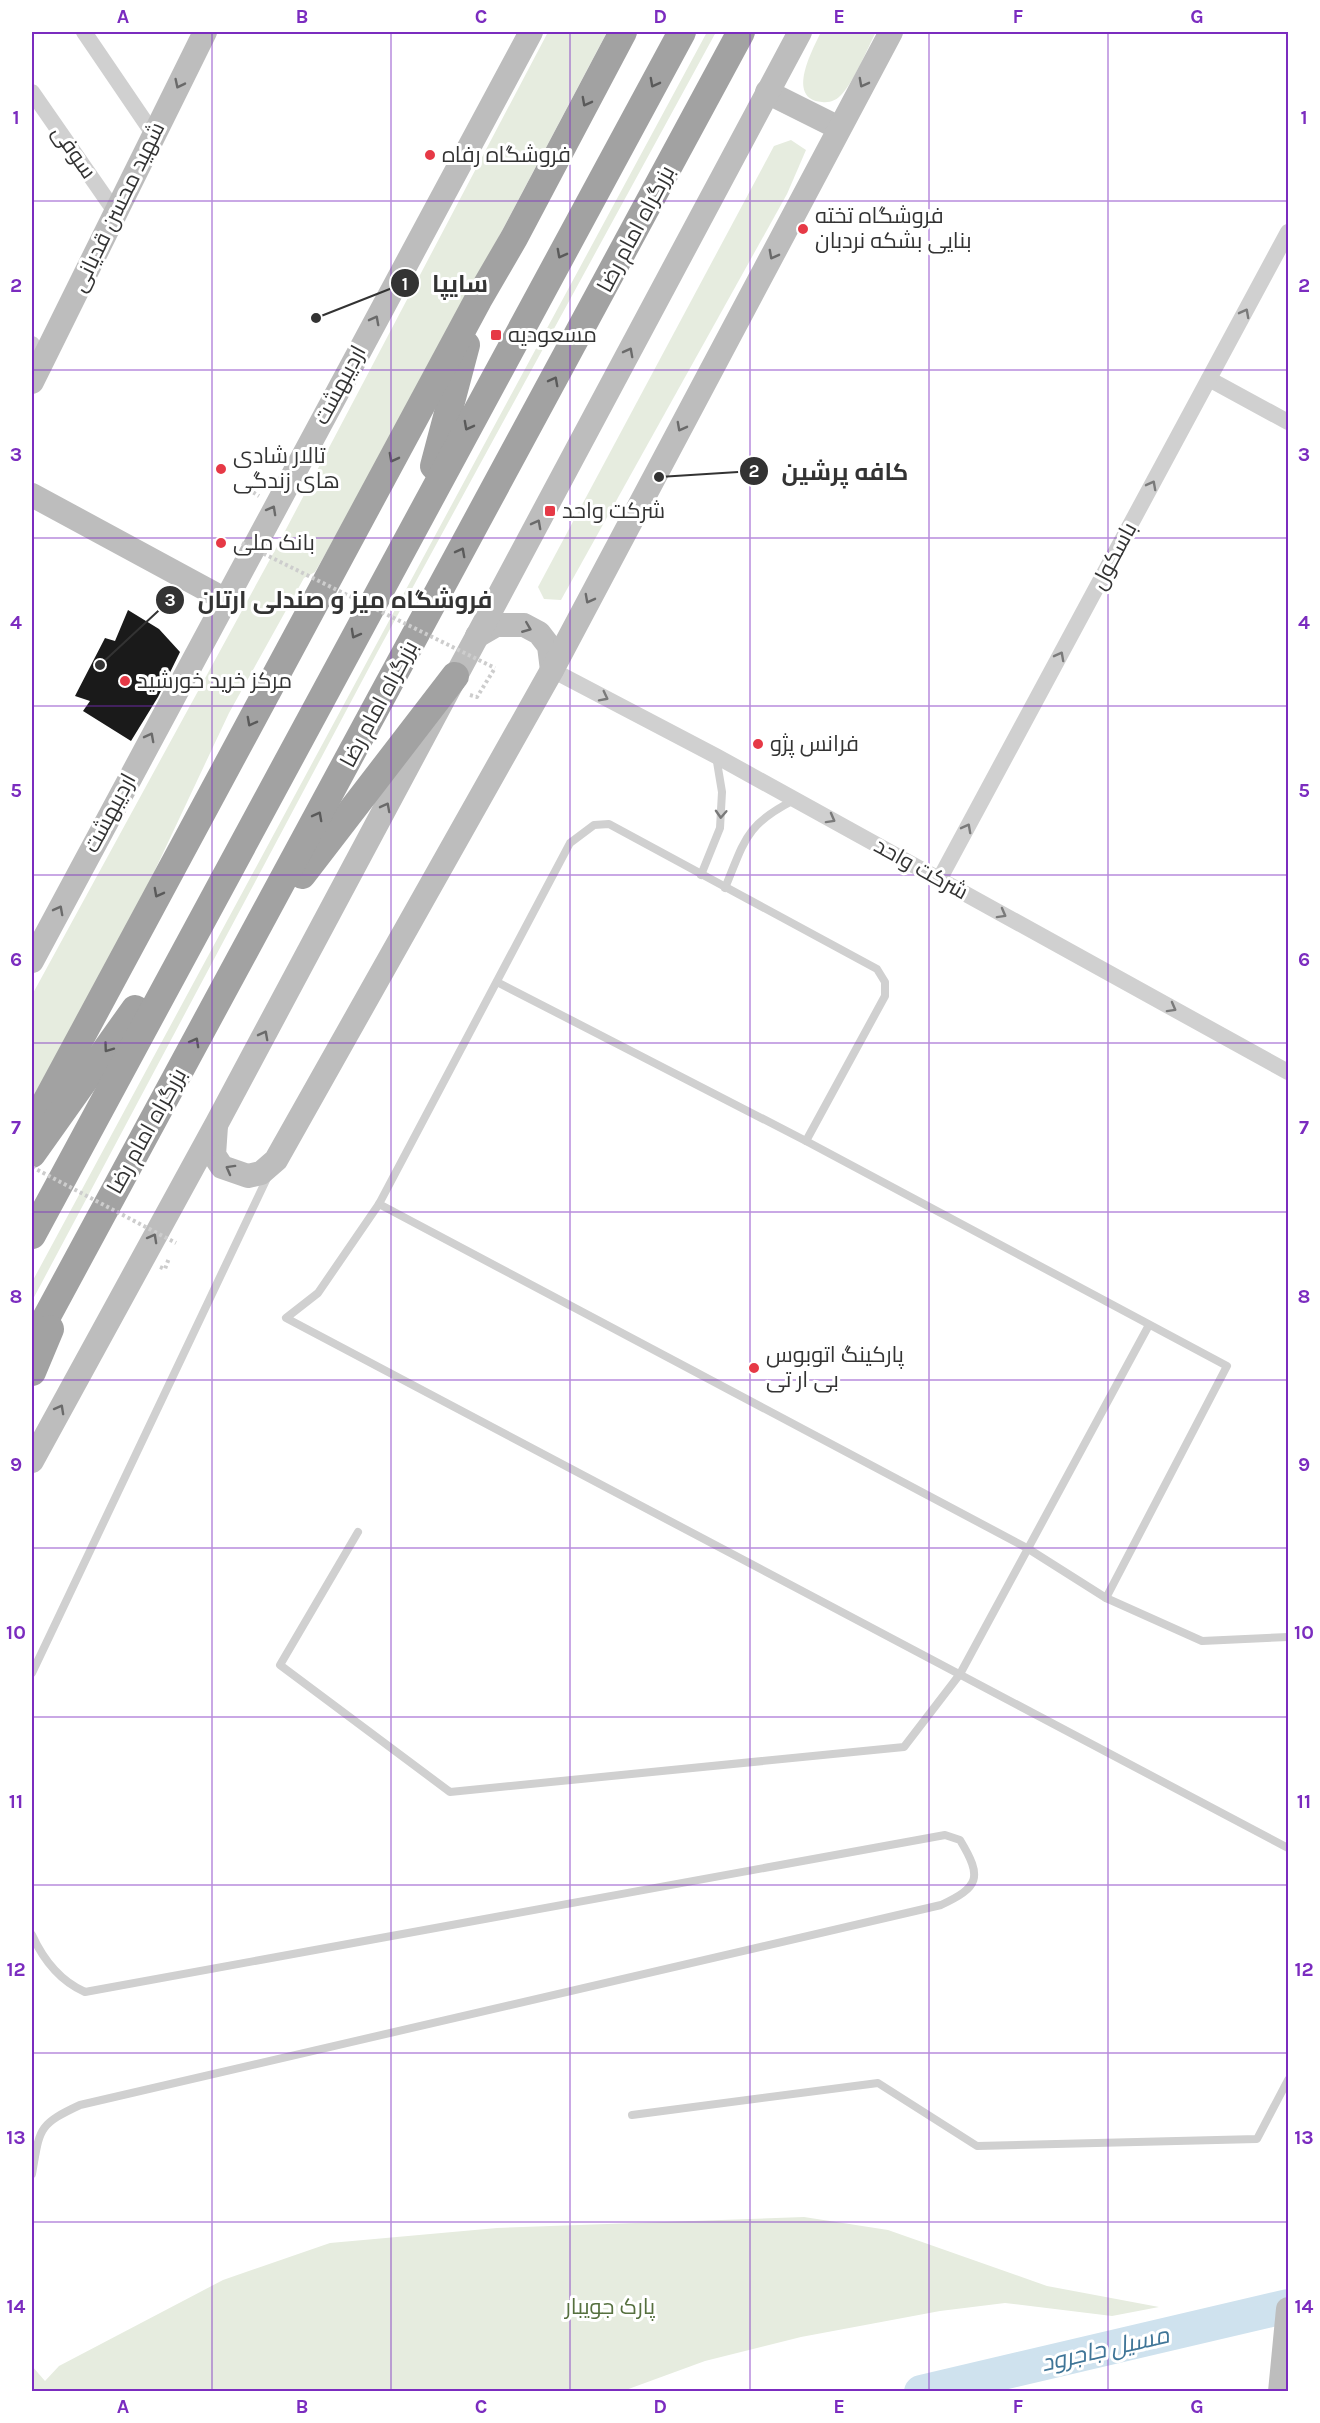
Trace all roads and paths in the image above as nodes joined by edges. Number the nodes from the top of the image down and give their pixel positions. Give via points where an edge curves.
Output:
1 (84, 32) edge
2 (205, 32) edge
3 (531, 32) edge
4 (623, 32) edge
5 (682, 32) edge
6 (741, 32) edge
7 (800, 32) edge
8 (891, 32) edge
9 (32, 92) edge
10 (767, 92) junction
11 (839, 128) junction
12 (154, 135) junction
13 (116, 213) junction
14 (1288, 232) edge
15 (478, 300) junction
16 (37, 352) edge
17 (1209, 379) junction
18 (32, 382) edge
19 (1288, 422) edge
20 (248, 489) dead end
21 (32, 495) edge
22 (260, 497) dead end
23 (421, 513) junction
24 (242, 543) dead end
25 (224, 599) junction
26 (477, 636) junction
27 (552, 670) junction
28 (455, 676) junction
29 (477, 697) dead end
30 (716, 756) junction
31 (796, 800) junction
32 (700, 875) junction
33 (939, 880) junction
34 (725, 888) junction
35 (203, 915) junction
36 (249, 943) junction
37 (32, 961) edge
38 (497, 982) junction
39 (1288, 1072) edge
40 (217, 1123) junction
41 (32, 1128) edge
42 (806, 1141) junction
43 (32, 1154) edge
44 (276, 1160) junction
45 (32, 1167) edge
46 (379, 1204) junction
47 (97, 1223) junction
48 (32, 1235) edge
49 (176, 1243) dead end
50 (1149, 1325) junction
51 (32, 1344) edge
52 (32, 1372) edge
53 (32, 1461) edge
54 (358, 1533) dead end
55 (1028, 1548) junction
56 (1106, 1598) junction
57 (1288, 1637) edge
58 (32, 1672) edge
59 (960, 1674) junction
60 (1288, 1848) edge
61 (32, 1935) edge
62 (1288, 2080) edge
63 (632, 2115) dead end
64 (32, 2174) edge
65 (1288, 2311) edge
66 (1280, 2391) edge

1 - 12 street
2 -> 12 main road, شهید محسن قدیانی
25 -> 3 main road, اردیبهشت
4 -> 15 highway
5 -> 23 highway
36 -> 6 highway, بزرگراه امام رضا
7 - 10 main road
8 -> 11 main road
9 - 13 street, سوفی
10 - 11 main road
26 -> 10 main road
11 -> 27 main road
12 - 13 main road, شهید محسن قدیانی
13 - 16 main road, شهید محسن قدیانی
17 -> 14 street, باسکول
15 - 23 highway
15 -> 41 highway
16 - 18 main road, شهید محسن قدیانی
17 - 19 street
33 -> 17 street, باسکول
20 - 22 path
21 - 25 main road
23 -> 35 highway
24 - 29 path, bridge via 495,668
37 -> 25 main road, اردیبهشت
26 -> 27 main road via 495,625 524,625 539,633 549,646
26 - 28 main road
27 -> 30 street, شرکت واحد
27 - 44 main road
28 - 36 highway
40 -> 28 main road
30 - 31 street, شرکت واحد
30 -> 32 lane via 722,792 720,828
31 -> 33 street, شرکت واحد
31 - 34 lane via 767,814 752,828
32 - 34 lane
32 - 38 lane via 609,824 594,825 570,843
33 -> 39 street, شرکت واحد
34 - 42 lane via 877,969 885,981 885,996
35 -> 43 highway
35 - 48 highway
47 -> 36 highway, بزرگراه امام رضا
38 - 42 lane
38 - 46 lane
44 -> 40 main road via 261,1173 248,1176 222,1167 214,1155
53 -> 40 main road
42 - 50 lane
44 - 58 lane
45 - 49 path, bridge
46 - 55 lane
46 - 59 lane via 318,1293 286,1318
47 - 51 highway, بزرگراه امام رضا
47 - 52 highway
50 - 55 lane
50 - 56 lane via 1227,1366
54 - 59 lane via 280,1665 450,1792 904,1747
55 - 56 lane
55 - 59 lane
56 - 57 lane via 1202,1641
59 - 60 lane
61 - 64 lane via 39,1951 69,1985 85,1992 945,1835 960,1840 974,1866 975,1878 966,1893 941,1905 80,2105 46,2122 39,2133
62 - 63 lane via 1257,2139 977,2146 878,2083
65 - 66 main road

